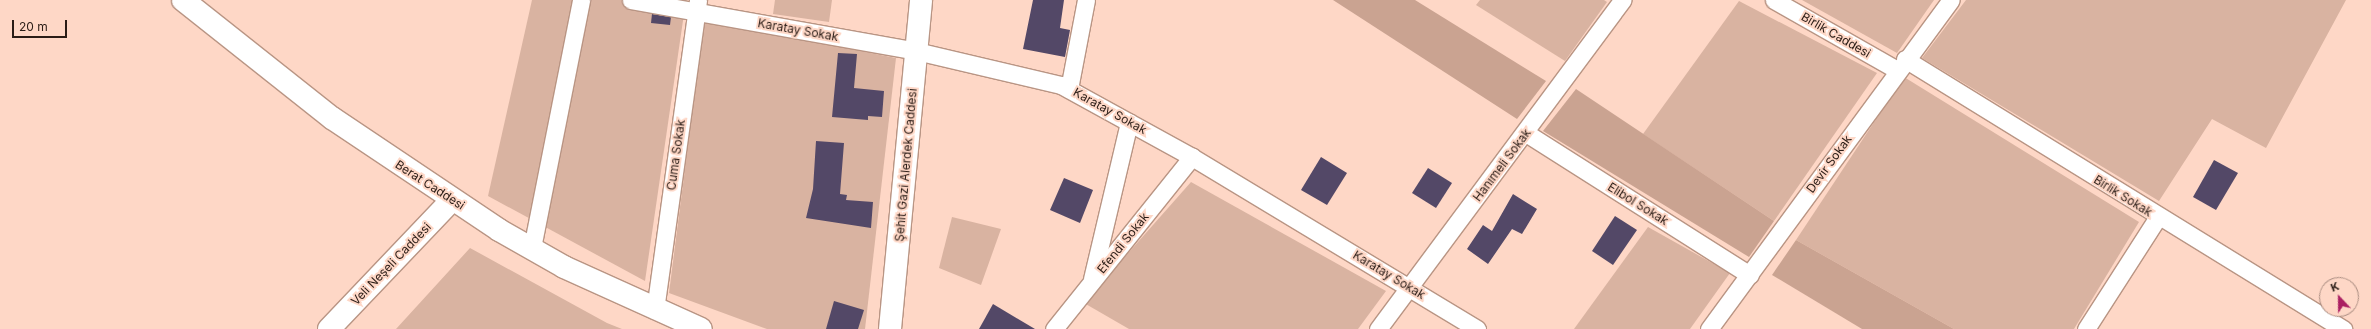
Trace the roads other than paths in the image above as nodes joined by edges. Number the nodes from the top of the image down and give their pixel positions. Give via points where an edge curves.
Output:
1 (183, 0) edge
2 (581, 0) edge
3 (631, 0) edge
4 (921, 0) edge
5 (1086, 0) edge
6 (1622, 0) edge
7 (1774, 0) edge
8 (1951, 0) edge
9 (697, 6) edge
10 (916, 51) junction
11 (1901, 65) junction
12 (1069, 89) junction
13 (1129, 122) junction
14 (1526, 133) junction
15 (1192, 157) junction
16 (452, 200) junction
17 (2158, 218) junction
18 (532, 248) junction
19 (1750, 275) junction
20 (1091, 283) junction
21 (1410, 286) junction
22 (655, 310) junction
23 (329, 329) edge
24 (702, 329) edge
25 (890, 329) edge
26 (1054, 329) edge
27 (1378, 329) edge
28 (1477, 329) edge
29 (1708, 329) edge
30 (2086, 329) edge
31 (2343, 329) edge

1 - 16 street, Berat Caddesi via 291,88
2 - 18 street
3 - 9 street, Karatay Sokak
4 - 10 street, Şehit Gazi Alerdek Caddesi
5 - 12 street
6 - 14 street, Hanımeli Sokak
7 - 11 street, Birlik Caddesi
8 - 11 street, Devir Sokak
9 - 10 street, Karatay Sokak
9 - 22 street, Cuma Sokak
10 - 12 street, Karatay Sokak
10 - 25 street, Şehit Gazi Alerdek Caddesi
11 - 17 street, Birlik Sokak
11 - 19 street, Devir Sokak
12 - 13 street, Karatay Sokak
13 - 15 street, Karatay Sokak
13 - 20 street
14 - 19 street, Elibol Sokak
14 - 21 street, Hanımeli Sokak
15 - 20 street, Efendi Sokak
15 - 21 street, Karatay Sokak
16 - 18 street, Berat Caddesi
16 - 23 street, Veli Neşeli Caddesi
17 - 30 street
17 - 31 street, Birlik Sokak
18 - 22 street, Berat Caddesi
19 - 29 street, Devir Sokak
20 - 26 street, Efendi Sokak
21 - 27 street, Hanımeli Sokak
21 - 28 street, Karatay Sokak
22 - 24 street, Berat Caddesi

